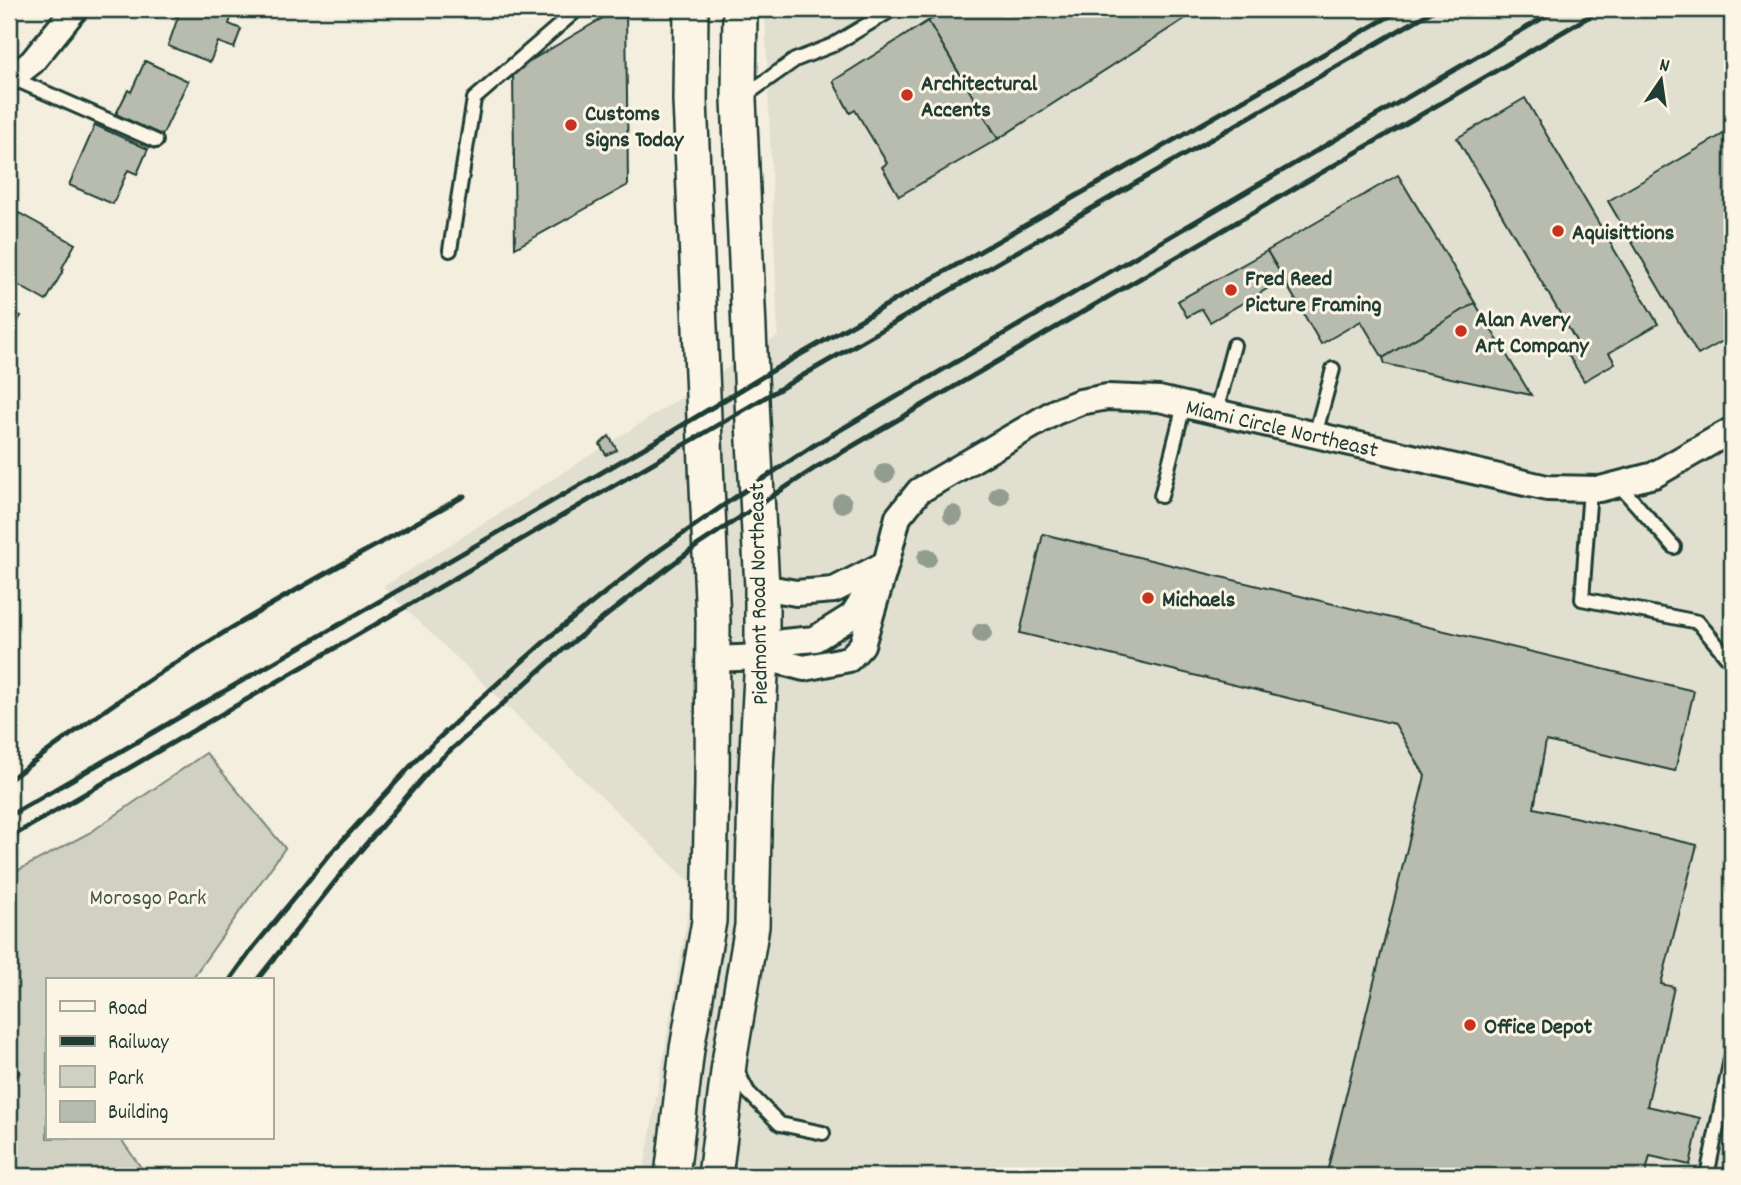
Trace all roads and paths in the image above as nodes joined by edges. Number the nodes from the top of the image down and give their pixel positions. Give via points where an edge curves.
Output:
1 (75, 9) edge
2 (578, 9) edge
3 (691, 9) edge
4 (740, 9) edge
5 (892, 9) edge
6 (10, 79) edge
7 (739, 99) junction
8 (156, 141) dead end
9 (450, 250) dead end
10 (1234, 345) dead end
11 (1333, 369) dead end
12 (1184, 405) junction
13 (1216, 412) junction
14 (1732, 430) edge
15 (1315, 435) junction
16 (1619, 485) junction
17 (1590, 489) junction
18 (1161, 496) dead end
19 (1674, 547) dead end
20 (886, 564) junction
21 (762, 587) junction
22 (762, 657) junction
23 (713, 659) junction
24 (1732, 663) edge
25 (1732, 1054) edge
26 (730, 1056) junction
27 (20, 1067) dead end
28 (9, 1099) edge
29 (823, 1133) dead end
30 (671, 1176) edge
31 (715, 1176) edge
32 (1706, 1176) edge

1 - 6 street via 32,62
2 - 9 lane via 474,99
3 - 23 main road, Piedmont Road Northeast via 690,101
4 - 7 main road, Piedmont Road Northeast
5 - 7 lane via 833,45 795,60
6 - 8 lane
7 - 21 main road, Piedmont Road Northeast
10 - 13 lane
11 - 15 lane
12 - 13 street, Miami Circle Northeast
12 - 18 lane
12 - 20 street, Miami Circle Northeast via 1107,397 1055,412 919,491 898,517
13 - 15 street, Miami Circle Northeast
14 - 16 street, Miami Circle Northeast via 1654,475
15 - 17 street, Miami Circle Northeast via 1547,488
16 - 17 street, Miami Circle Northeast
16 - 19 lane
17 - 24 lane via 1582,599 1698,622
20 - 21 street via 834,590 796,593
20 - 22 street, Miami Circle Northeast via 852,616 815,639 783,642
20 - 22 street, Miami Circle Northeast via 862,645 849,659 804,668
21 - 22 main road, Piedmont Road Northeast
22 - 23 street, Miami Circle Northeast
22 - 26 main road, Piedmont Road Northeast via 752,926
23 - 30 main road, Piedmont Road Northeast via 709,921
25 - 32 lane
26 - 29 lane via 748,1092 780,1125
26 - 31 main road, Piedmont Road Northeast
27 - 28 path

